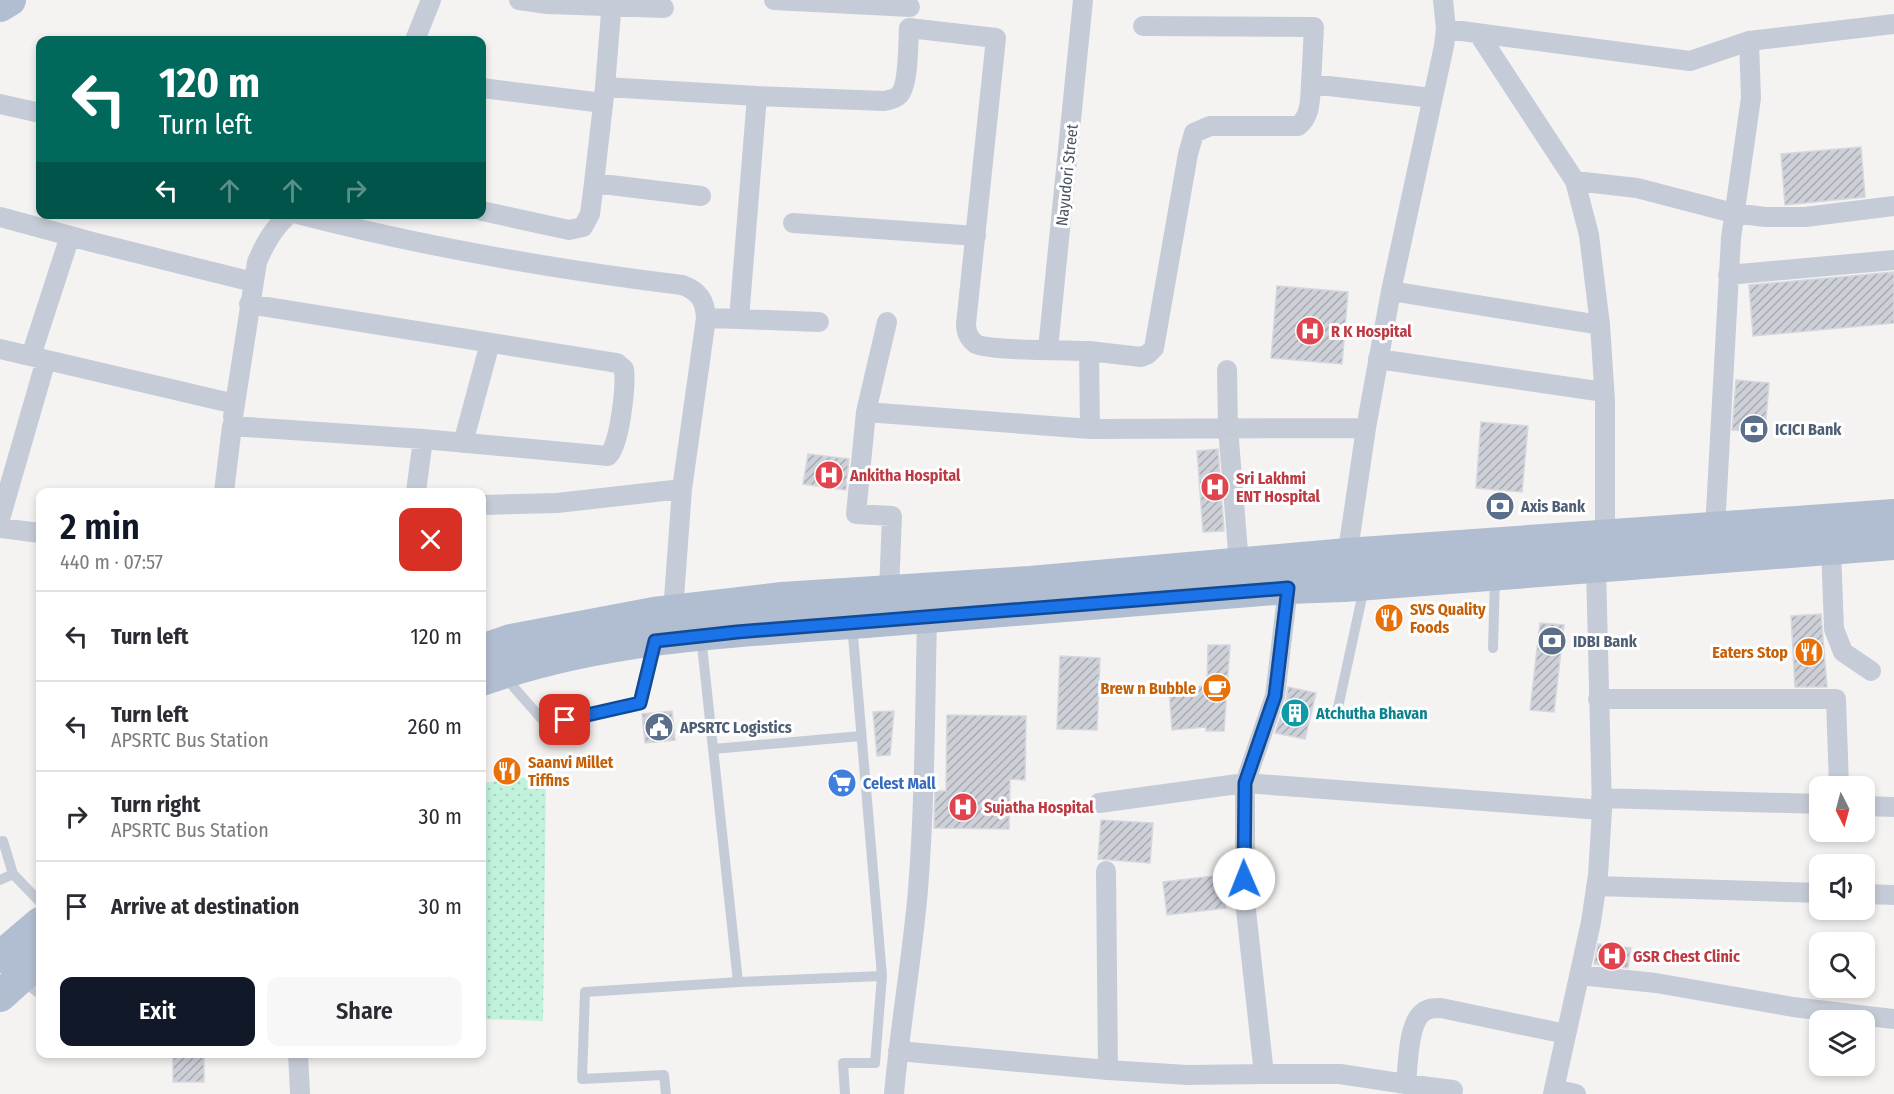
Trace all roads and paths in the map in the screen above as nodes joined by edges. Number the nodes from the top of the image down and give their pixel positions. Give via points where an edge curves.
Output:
1 (10, 0) edge
2 (431, 0) edge
3 (519, 0) edge
4 (774, 0) edge
5 (1083, 0) edge
6 (1443, 0) edge
7 (835, 2) edge
8 (612, 3) edge
9 (911, 4) edge
10 (0, 6) edge
11 (664, 8) dead end
12 (1894, 24) edge
13 (1143, 26) dead end
14 (909, 28) junction
15 (1446, 29) junction
16 (1478, 33) junction
17 (417, 36) edge
18 (1749, 41) junction
19 (1311, 84) junction
20 (486, 87) edge
21 (604, 95) junction
22 (757, 96) junction
23 (1432, 98) junction
24 (0, 104) edge
25 (36, 112) edge
26 (1575, 181) junction
27 (594, 183) junction
28 (702, 196) dead end
29 (1894, 206) edge
30 (486, 212) edge
31 (1733, 213) junction
32 (0, 217) edge
33 (284, 219) edge
34 (319, 219) edge
35 (793, 223) dead end
36 (70, 236) junction
37 (976, 236) junction
38 (1894, 260) edge
39 (1728, 275) junction
40 (253, 282) junction
41 (1391, 291) junction
42 (249, 304) junction
43 (706, 318) junction
44 (739, 319) junction
45 (819, 322) dead end
46 (887, 322) dead end
47 (1600, 325) junction
48 (490, 342) junction
49 (0, 349) edge
50 (1048, 349) junction
51 (1089, 351) junction
52 (38, 358) junction
53 (1378, 359) junction
54 (1227, 370) dead end
55 (1604, 392) junction
56 (235, 404) junction
57 (866, 412) junction
58 (232, 426) junction
59 (1228, 428) junction
60 (1366, 428) junction
61 (1090, 429) junction
62 (423, 439) junction
63 (463, 443) junction
64 (224, 488) edge
65 (417, 488) edge
66 (682, 489) junction
67 (486, 505) edge
68 (1894, 515) edge
69 (0, 519) edge
70 (0, 528) edge
71 (1715, 529) junction
72 (36, 532) edge
73 (1605, 537) junction
74 (1894, 544) edge
75 (1831, 548) junction
76 (1347, 554) junction
77 (1239, 564) junction
78 (1596, 567) junction
79 (1495, 575) junction
80 (1354, 586) junction
81 (1288, 588) junction
82 (889, 591) junction
83 (673, 612) junction
84 (927, 617) junction
85 (852, 623) junction
86 (701, 636) junction
87 (655, 641) junction
88 (1493, 648) dead end
89 (488, 667) edge
90 (1871, 671) dead end
91 (1598, 699) junction
92 (1337, 712) dead end
93 (861, 736) junction
94 (713, 749) junction
95 (1839, 776) edge
96 (1245, 783) junction
97 (1099, 803) dead end
98 (1601, 804) junction
99 (1809, 804) edge
100 (1875, 806) edge
101 (1894, 807) edge
102 (0, 842) edge
103 (1106, 872) dead end
104 (13, 874) junction
105 (0, 880) edge
106 (1596, 886) junction
107 (1809, 893) edge
108 (1875, 894) edge
109 (1894, 895) edge
110 (36, 898) edge
111 (36, 934) edge
112 (1579, 975) junction
113 (882, 976) junction
114 (20, 977) edge
115 (738, 982) junction
116 (1894, 1019) edge
117 (1566, 1034) junction
118 (898, 1051) junction
119 (297, 1058) edge
120 (1108, 1070) junction
121 (1264, 1074) junction
122 (1406, 1084) junction
123 (1453, 1090) dead end
124 (1554, 1091) edge
125 (300, 1094) edge
126 (666, 1094) edge
127 (845, 1094) edge
128 (894, 1094) edge
129 (1576, 1094) edge

1 - 10 main road
2 - 17 street
3 - 8 street via 548,4
4 - 7 street
5 - 50 street, Nayudori Street
6 - 15 street
7 - 9 street
8 - 11 street
8 - 21 street
9 - 14 street
12 - 18 street
13 - 19 street via 1314,27
14 - 22 street via 905,78 898,96 884,101
14 - 37 street via 996,38
15 - 16 street
15 - 23 street
16 - 18 street via 1690,61
16 - 26 street
18 - 31 street via 1750,98
19 - 23 street
19 - 51 street via 1309,111 1298,126 1210,126 1194,133 1154,348 1141,357
20 - 21 street
21 - 22 street
21 - 27 street
22 - 44 street
23 - 41 street
24 - 25 street
26 - 31 street via 1637,188
26 - 47 street via 1589,235
27 - 28 street
27 - 30 street via 590,214 577,230
29 - 31 street via 1805,218
31 - 39 street
32 - 36 street
33 - 40 street via 266,241
34 - 43 street via 502,259 682,285 701,295
35 - 37 street
36 - 40 street
36 - 52 street
37 - 50 street via 966,324 969,337 981,346
38 - 39 street
39 - 71 street
40 - 42 street
41 - 47 street
41 - 53 street
42 - 48 street
42 - 56 street
43 - 44 street
43 - 66 street
44 - 45 street
46 - 57 street
47 - 55 street
48 - 63 street
48 - 63 street via 621,365 624,381 615,442 611,453 602,457
49 - 52 street
50 - 51 street
51 - 61 street
52 - 56 street
52 - 69 street
53 - 55 street
53 - 60 street
54 - 59 street
55 - 73 street
56 - 58 street
57 - 61 street
57 - 82 street via 856,514 892,516
58 - 62 street
58 - 64 street
59 - 60 street
59 - 61 street
59 - 77 street
60 - 76 street
62 - 63 street
62 - 65 street
66 - 67 street via 557,503
66 - 83 street
68 - 71 main road
70 - 72 street
71 - 73 main road
73 - 76 main road
74 - 75 main road
75 - 78 main road
75 - 90 street via 1834,629 1843,652
76 - 77 main road
76 - 80 street
77 - 82 main road
78 - 79 main road
78 - 91 street
79 - 80 main road
79 - 88 lane
80 - 81 main road
80 - 92 lane
81 - 84 main road
81 - 96 street via 1275,696
82 - 83 main road via 782,598
83 - 89 main road via 511,640
84 - 85 main road
84 - 118 street via 922,820 911,955
85 - 86 main road
85 - 93 lane
86 - 87 main road
86 - 94 lane
87 - 89 main road
87 - 89 lane via 640,703 546,724
91 - 95 street via 1836,699
91 - 98 street
93 - 94 lane
93 - 113 lane
94 - 115 lane
96 - 97 street
96 - 98 street
96 - 121 street via 1245,901
98 - 99 street
98 - 106 street
100 - 101 street
102 - 104 lane via 3,841
103 - 120 street
104 - 105 lane
104 - 110 lane
106 - 107 street
106 - 112 street
108 - 109 street
111 - 114 main road
112 - 116 street
112 - 117 street
113 - 115 lane
113 - 127 lane via 875,1063 843,1063
115 - 126 lane via 585,992 582,1079 664,1075
117 - 122 street via 1430,1008 1415,1022
117 - 124 street
118 - 120 street
118 - 128 street
119 - 125 street
120 - 121 street
121 - 122 street via 1340,1074
122 - 123 street
124 - 129 street

